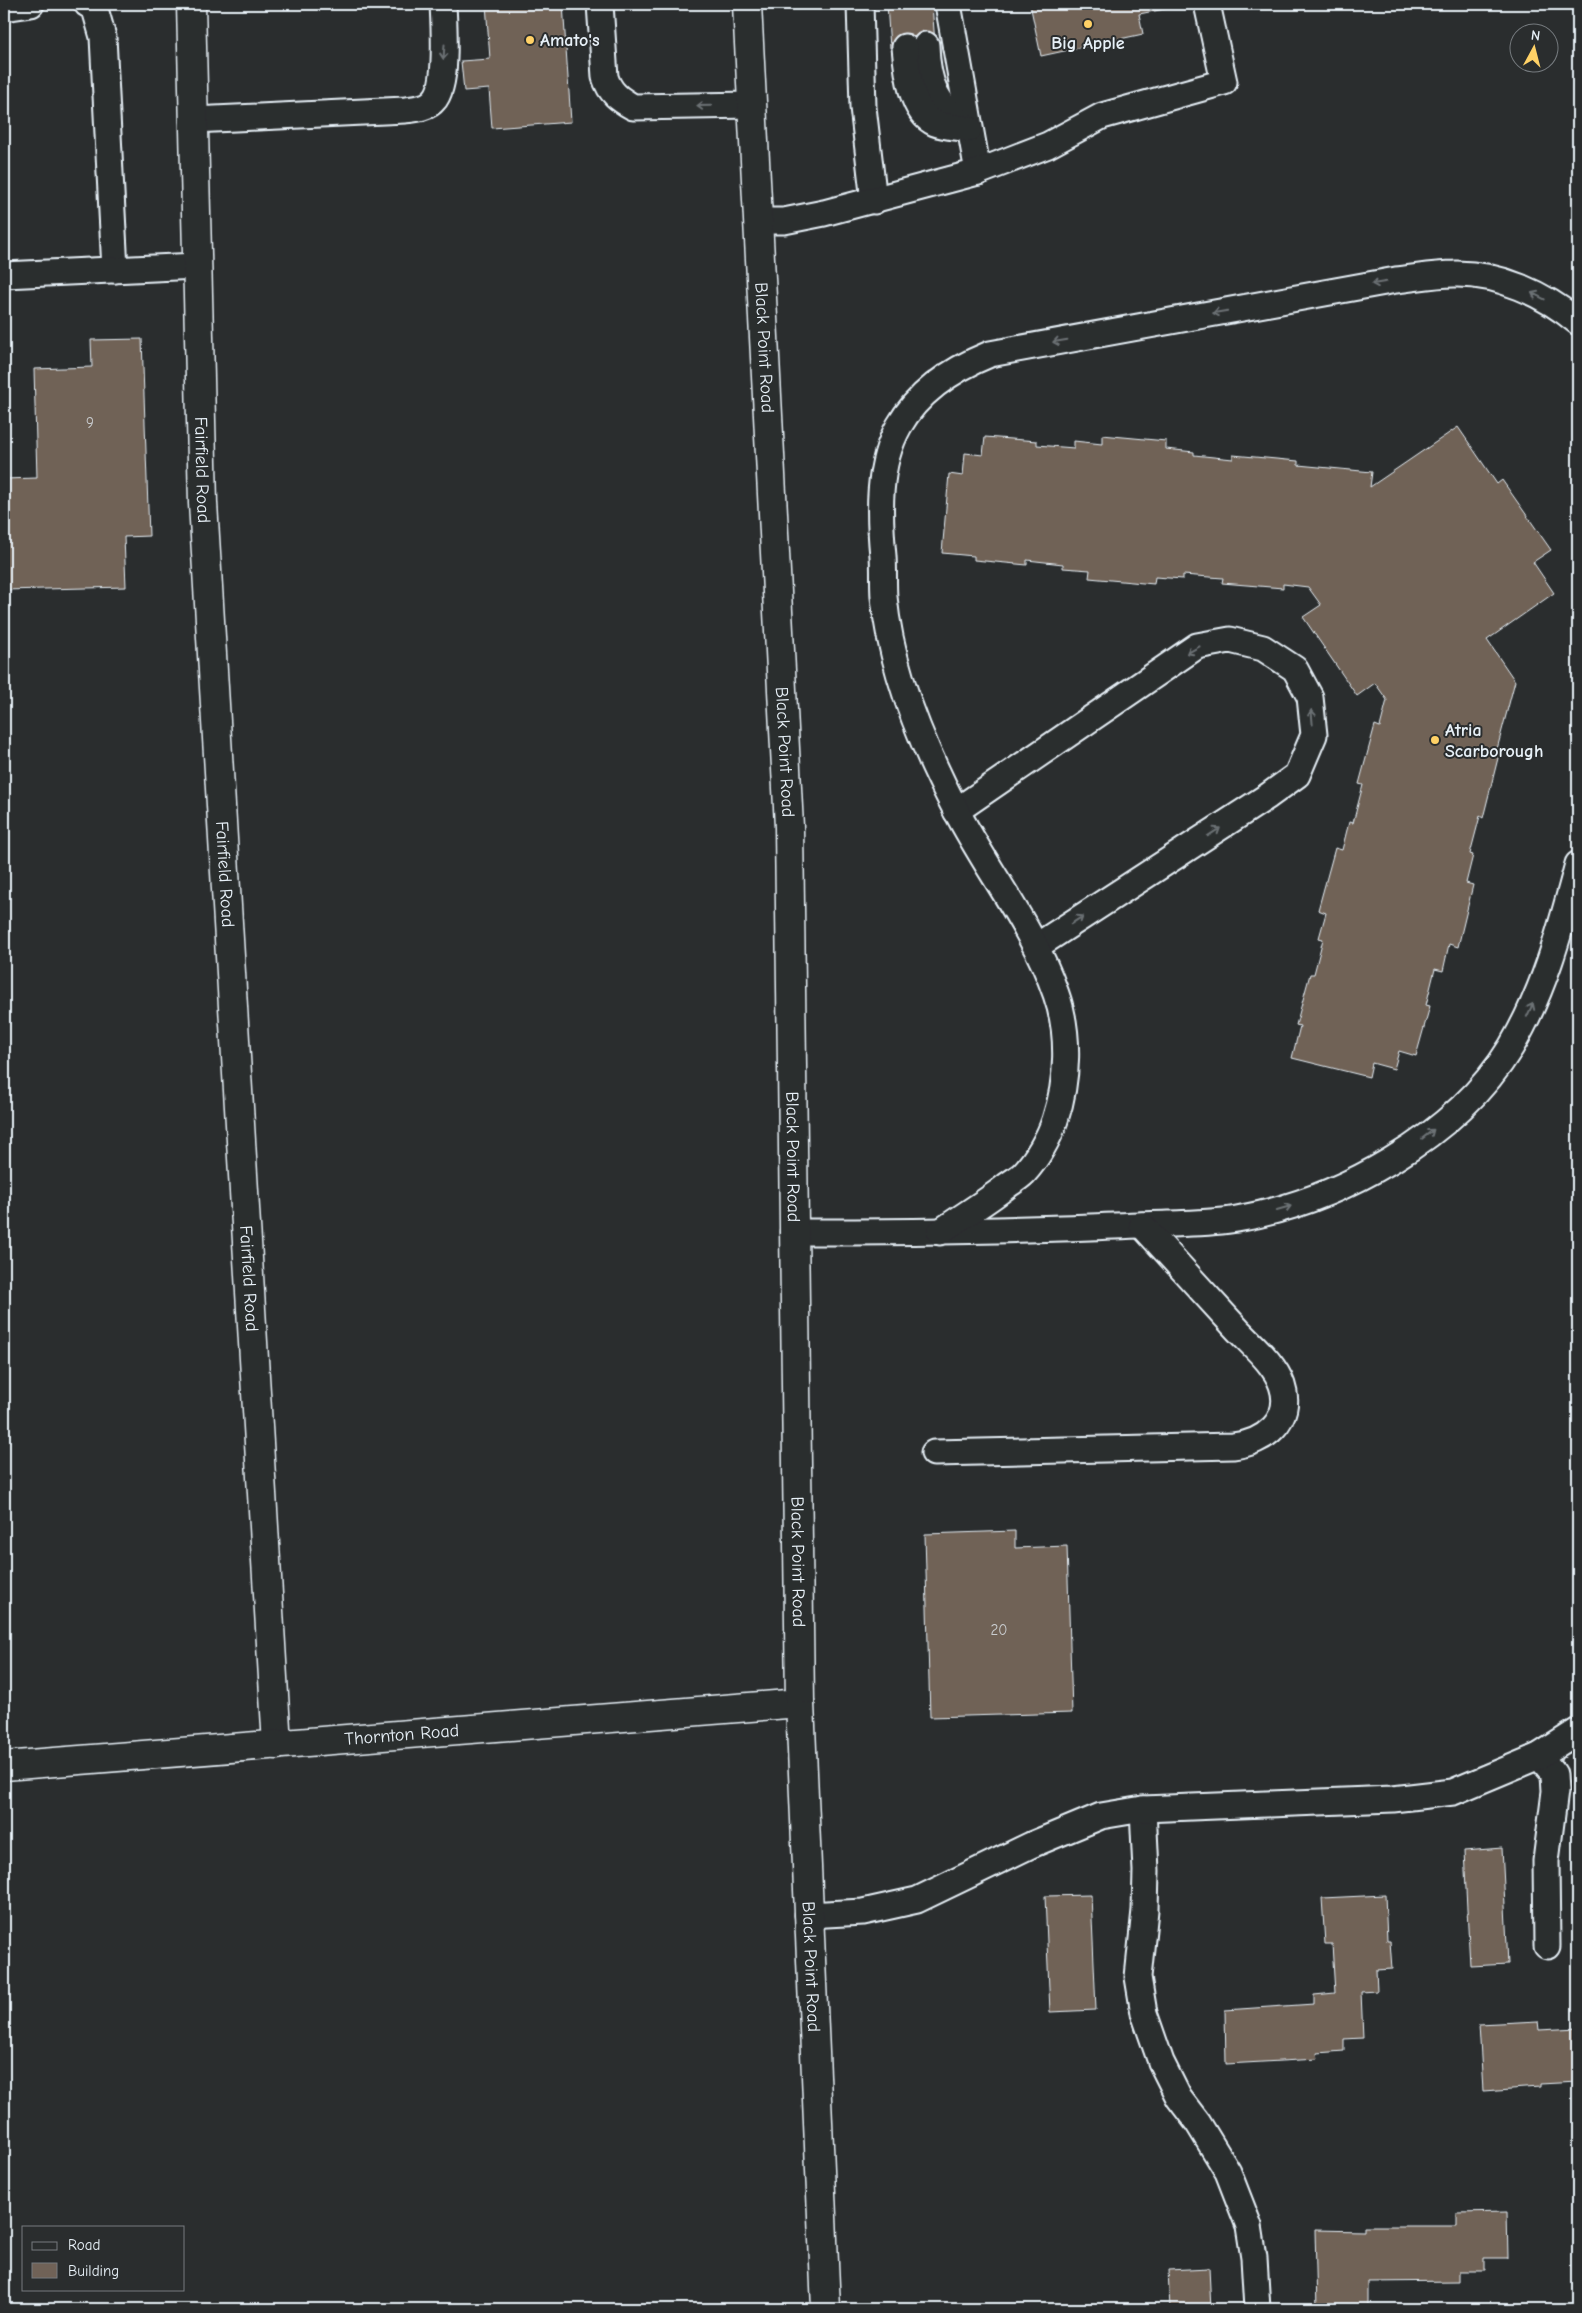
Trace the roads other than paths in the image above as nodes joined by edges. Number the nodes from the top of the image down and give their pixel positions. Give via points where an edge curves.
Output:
1 (31, 4) edge
2 (87, 4) edge
3 (191, 4) edge
4 (443, 4) edge
5 (600, 4) edge
6 (747, 4) edge
7 (860, 4) edge
8 (948, 4) edge
9 (1207, 4) edge
10 (4, 8) edge
11 (915, 46) dead end
12 (752, 105) junction
13 (193, 120) junction
14 (969, 129) junction
15 (978, 172) junction
16 (874, 201) junction
17 (759, 221) junction
18 (197, 266) junction
19 (114, 270) junction
20 (4, 275) edge
21 (1578, 322) edge
22 (956, 811) junction
23 (1578, 864) edge
24 (1036, 946) junction
25 (1142, 1225) junction
26 (793, 1232) junction
27 (940, 1232) junction
28 (934, 1453) dead end
29 (800, 1703) junction
30 (1578, 1731) edge
31 (277, 1744) junction
32 (1540, 1756) junction
33 (4, 1766) edge
34 (1143, 1809) junction
35 (808, 1915) junction
36 (1547, 1946) dead end
37 (826, 2309) edge
38 (1257, 2309) edge

1 - 10 lane
2 - 19 lane via 96,9 103,37
3 - 13 street, Fairfield Road
4 -> 13 lane via 441,91 433,102 421,108
12 -> 5 lane via 633,107 618,99 608,87 605,76
6 - 12 street, Black Point Road
7 - 16 lane via 863,107
8 - 14 lane
9 - 15 lane via 1224,82 1102,116 1048,145
11 - 14 lane via 914,100 922,116 936,124
12 - 17 street, Black Point Road
13 - 18 street, Fairfield Road
14 - 15 lane
15 - 16 lane
16 - 17 lane via 784,221
17 - 26 street, Black Point Road via 789,828
18 - 19 lane
18 - 31 street, Fairfield Road via 203,502
19 - 20 lane
21 -> 22 lane via 1531,292 1501,281 1477,275 1446,274 1396,280 990,354 966,364 926,391 898,428 884,472 880,530 884,597 902,683
22 - 24 lane
24 -> 22 lane via 1298,775 1314,736 1310,697 1295,670 1263,648 1230,640 1197,646
25 -> 23 lane via 1236,1219 1293,1205 1357,1180 1390,1162 1446,1120 1471,1097 1510,1048 1553,955
24 - 27 lane via 1057,996 1064,1027 1063,1086 1055,1121 1024,1173
25 - 27 lane
25 - 28 lane via 1279,1380 1283,1411 1271,1431 1248,1444 1233,1446
26 - 27 lane
26 - 29 street, Black Point Road
29 - 31 street, Thornton Road
29 - 35 street, Black Point Road
30 - 32 lane
31 - 33 street, Thornton Road
32 - 34 lane via 1454,1792 1418,1797
32 - 36 lane via 1554,1774 1555,1791 1546,1861
34 - 35 lane via 1101,1816 1072,1827 917,1900 864,1912
34 - 38 lane via 1145,1900 1138,1977 1144,2013 1161,2062 1179,2098 1228,2172 1249,2226
35 - 37 street, Black Point Road

